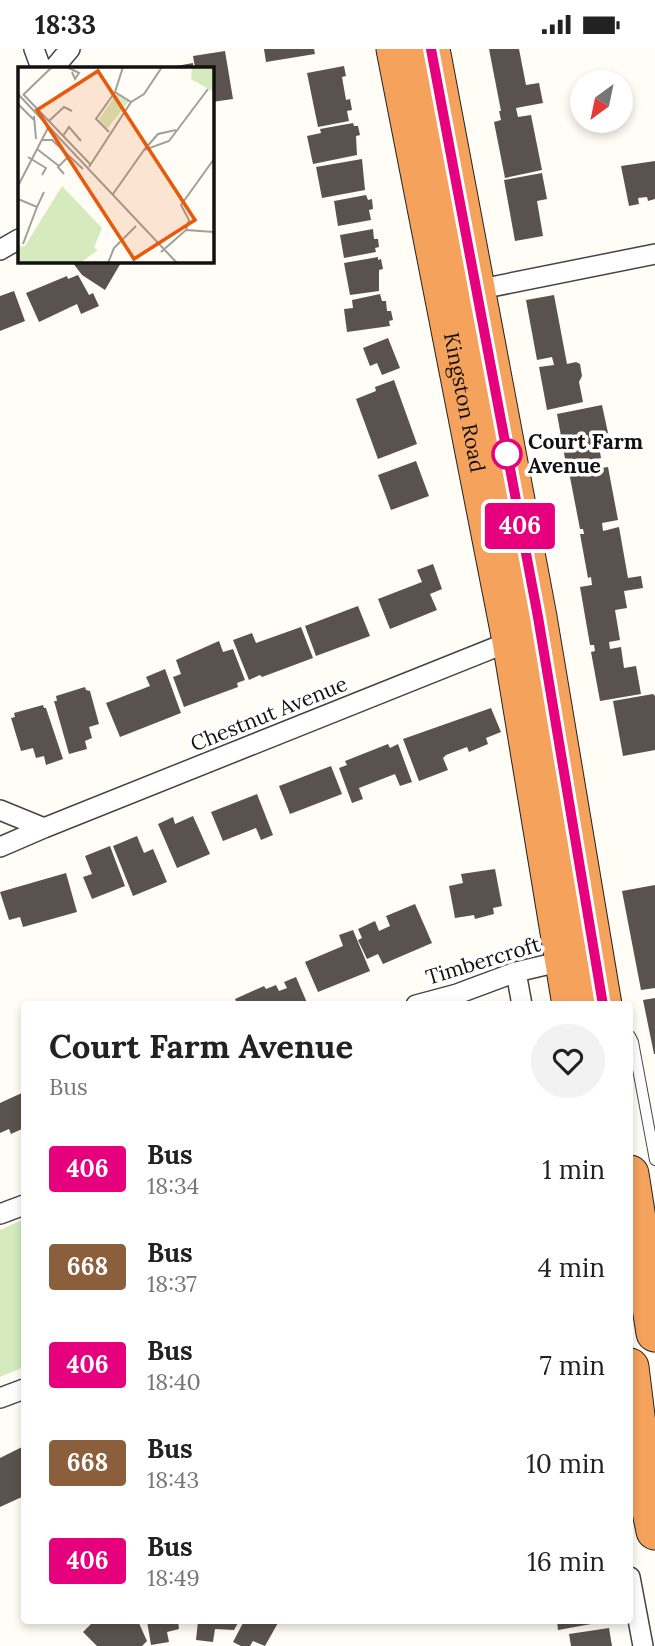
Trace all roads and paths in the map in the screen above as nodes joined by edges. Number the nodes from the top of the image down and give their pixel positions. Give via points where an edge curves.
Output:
1 (34, 49) edge
2 (70, 49) edge
3 (395, 49) edge
4 (431, 49) edge
5 (41, 67) edge
6 (55, 67) edge
7 (18, 240) edge
8 (0, 250) edge
9 (655, 254) edge
10 (475, 291) junction
11 (511, 641) junction
12 (0, 810) edge
13 (44, 828) junction
14 (0, 847) edge
15 (563, 961) junction
16 (516, 972) junction
17 (605, 995) edge
18 (431, 1001) edge
19 (521, 1001) edge
20 (570, 1001) edge
21 (633, 1042) edge
22 (653, 1140) edge
23 (655, 1160) edge
24 (633, 1193) edge
25 (21, 1206) edge
26 (0, 1215) edge
27 (655, 1333) edge
28 (21, 1390) edge
29 (633, 1391) edge
30 (0, 1398) edge
31 (655, 1531) edge
32 (633, 1593) edge
33 (643, 1646) edge

1 - 5 street
2 - 6 street
3 - 11 highway, Kingston Road
4 - 10 highway, Kingston Road
7 - 8 street
9 - 10 street
10 - 17 highway, Kingston Road
11 - 13 street, Chestnut Avenue
11 - 15 highway, Kingston Road
12 - 13 street
13 - 14 street, Chestnut Avenue
15 - 16 street, Timbercroft
15 - 20 highway, Kingston Road
16 - 18 street, Timbercroft
16 - 19 street
21 - 22 lane
22 - 23 lane
24 - 27 highway
25 - 26 street
28 - 30 street
29 - 31 highway
32 - 33 street

